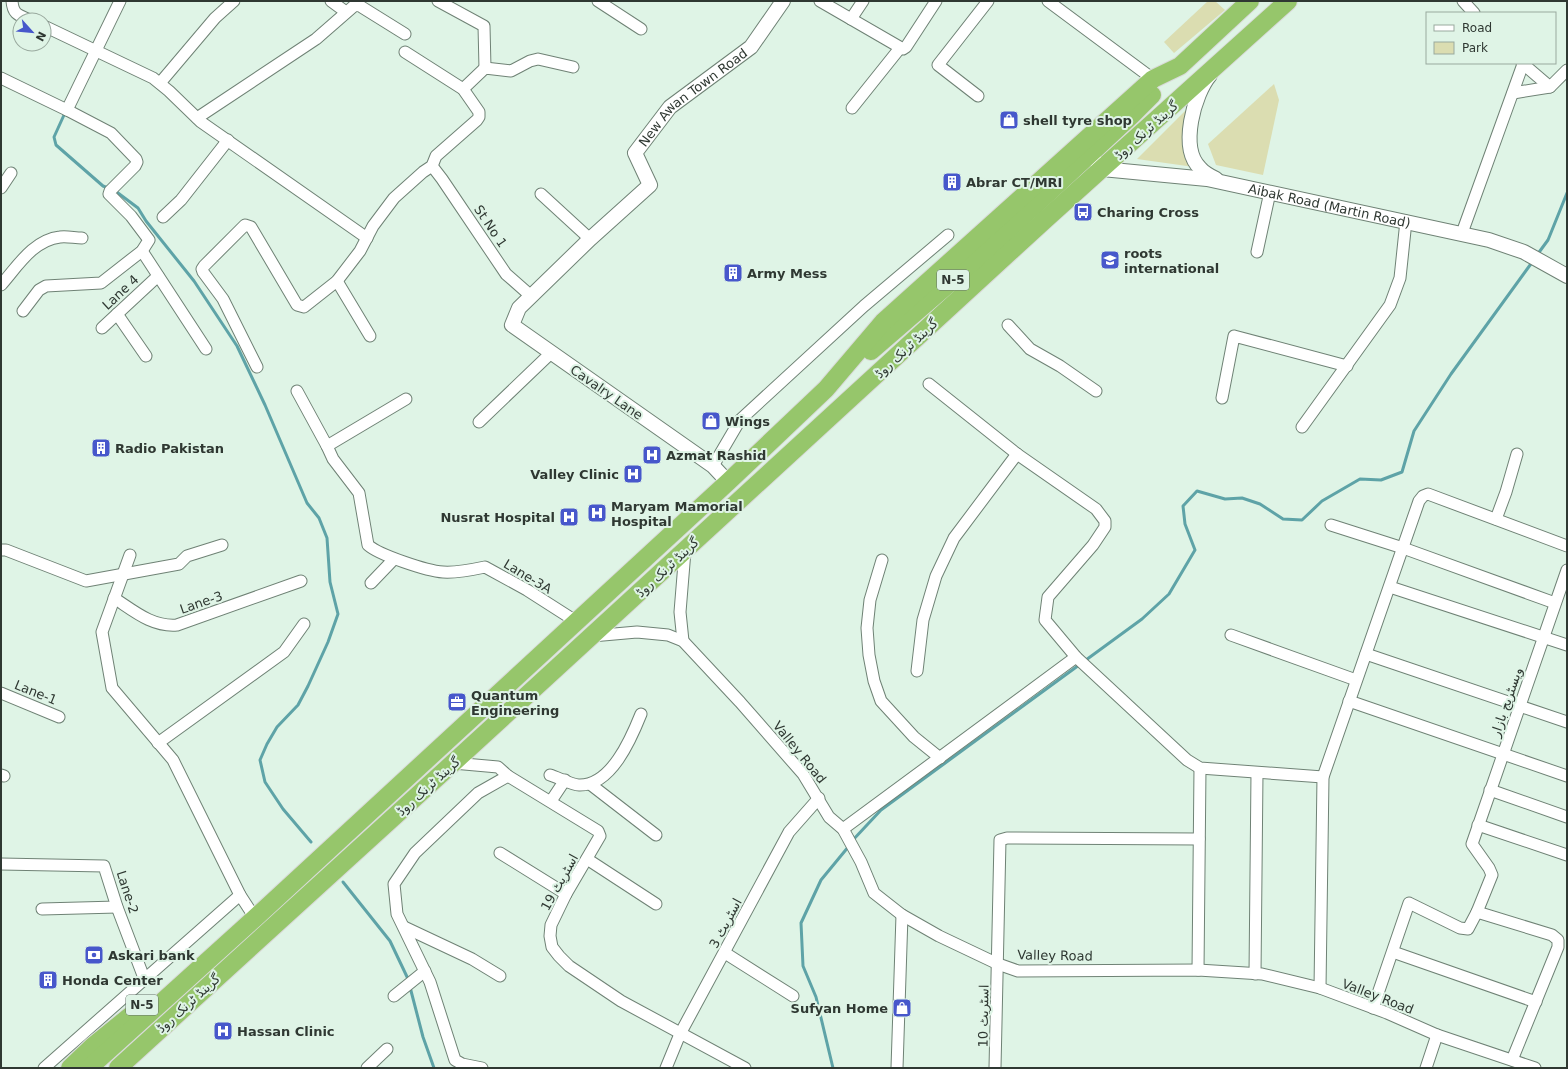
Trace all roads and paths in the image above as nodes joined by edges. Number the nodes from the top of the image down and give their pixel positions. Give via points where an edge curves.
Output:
1 (12, 1) edge
2 (120, 1) edge
3 (234, 1) edge
4 (331, 1) edge
5 (438, 1) edge
6 (598, 1) edge
7 (783, 1) edge
8 (820, 1) edge
9 (862, 1) edge
10 (936, 1) edge
11 (988, 1) edge
12 (1048, 1) edge
13 (1250, 1) edge
14 (1288, 1) edge
15 (1463, 1) edge
16 (14, 12) edge
17 (346, 12) junction
18 (1473, 12) edge
19 (851, 19) junction
20 (641, 29) dead end
21 (52, 30) edge
22 (405, 34) dead end
23 (900, 48) junction
24 (96, 51) junction
25 (405, 52) dead end
26 (1523, 64) edge
27 (1524, 64) edge
28 (1180, 66) junction
29 (573, 67) dead end
30 (1217, 67) junction
31 (485, 68) junction
32 (1567, 70) edge
33 (1, 78) edge
34 (1153, 80) junction
35 (160, 83) junction
36 (1550, 87) junction
37 (463, 89) junction
38 (1513, 93) junction
39 (978, 96) dead end
40 (852, 108) dead end
41 (67, 110) junction
42 (197, 118) junction
43 (228, 140) junction
44 (1090, 154) junction
45 (432, 166) junction
46 (1102, 169) junction
47 (10, 173) dead end
48 (1222, 182) junction
49 (1, 188) edge
50 (1270, 192) junction
51 (541, 194) dead end
52 (162, 217) dead end
53 (1406, 221) junction
54 (1462, 233) junction
55 (948, 235) dead end
56 (82, 238) dead end
57 (367, 238) junction
58 (590, 239) junction
59 (142, 250) junction
60 (1257, 252) dead end
61 (158, 276) junction
62 (1567, 276) edge
63 (337, 281) junction
64 (1, 285) edge
65 (532, 296) junction
66 (23, 311) dead end
67 (117, 314) junction
68 (1008, 325) dead end
69 (102, 328) dead end
70 (370, 336) dead end
71 (206, 348) dead end
72 (551, 353) junction
73 (146, 356) dead end
74 (1347, 366) junction
75 (257, 367) dead end
76 (929, 384) dead end
77 (826, 389) junction
78 (297, 391) dead end
79 (1096, 392) dead end
80 (1222, 398) dead end
81 (406, 399) dead end
82 (479, 422) dead end
83 (1302, 427) dead end
84 (327, 446) junction
85 (1017, 454) junction
86 (1517, 454) dead end
87 (713, 466) junction
88 (728, 482) junction
89 (1496, 519) junction
90 (1332, 525) dead end
91 (222, 545) dead end
92 (1567, 546) edge
93 (1402, 548) junction
94 (1, 550) edge
95 (684, 551) junction
96 (130, 555) dead end
97 (394, 559) junction
98 (882, 560) dead end
99 (1567, 570) edge
100 (123, 574) junction
101 (301, 582) dead end
102 (371, 583) dead end
103 (1390, 587) junction
104 (114, 598) junction
105 (1555, 603) junction
106 (577, 622) junction
107 (304, 624) dead end
108 (1230, 635) dead end
109 (592, 636) junction
110 (1544, 637) junction
111 (683, 641) junction
112 (1567, 645) edge
113 (1366, 654) junction
114 (1080, 661) junction
115 (917, 672) dead end
116 (1356, 680) junction
117 (1, 693) edge
118 (1349, 701) junction
119 (1519, 706) junction
120 (641, 714) dead end
121 (59, 717) dead end
122 (1567, 722) edge
123 (158, 743) junction
124 (1503, 754) junction
125 (940, 758) junction
126 (453, 763) junction
127 (1200, 768) junction
128 (1257, 773) junction
129 (550, 775) dead end
130 (508, 776) junction
131 (1567, 776) edge
132 (1323, 777) junction
133 (565, 780) junction
134 (590, 784) junction
135 (1490, 790) junction
136 (819, 798) junction
137 (551, 801) junction
138 (1567, 817) edge
139 (1478, 825) junction
140 (656, 835) dead end
141 (849, 839) junction
142 (1199, 839) junction
143 (500, 853) dead end
144 (1567, 855) edge
145 (587, 859) junction
146 (1, 864) edge
147 (566, 894) junction
148 (240, 895) junction
149 (656, 904) dead end
150 (117, 907) junction
151 (42, 910) dead end
152 (1477, 912) junction
153 (902, 915) junction
154 (255, 918) junction
155 (404, 928) junction
156 (219, 950) junction
157 (1393, 952) junction
158 (725, 954) junction
159 (998, 964) junction
160 (1198, 970) junction
161 (425, 971) junction
162 (1255, 974) junction
163 (500, 976) dead end
164 (144, 978) junction
165 (1320, 988) junction
166 (394, 996) dead end
167 (793, 996) dead end
168 (1536, 1002) junction
169 (1373, 1008) junction
170 (680, 1034) junction
171 (1437, 1035) junction
172 (387, 1049) dead end
173 (1512, 1060) junction
174 (44, 1068) edge
175 (70, 1068) edge
176 (89, 1068) edge
177 (118, 1068) edge
178 (367, 1068) edge
179 (482, 1068) edge
180 (666, 1068) edge
181 (745, 1068) edge
182 (897, 1068) edge
183 (996, 1068) edge
184 (1426, 1068) edge
185 (1535, 1068) edge

1 - 16 street
2 - 24 street
3 - 35 street via 215,18
4 - 17 street
5 - 31 street via 484,26
6 - 20 street
7 - 58 street, New Awan Town Road via 750,47 670,107 635,153 650,185
8 - 19 street
9 - 19 street
10 - 23 street via 906,47
11 - 39 street via 938,65
12 - 34 street
13 - 28 highway, گرینڈ ٹرنک روڈ / N-5
14 - 30 highway, گرینڈ ٹرنک روڈ / N-5
15 - 18 street
17 - 22 street via 358,4
17 - 42 street via 316,38
19 - 23 street
21 - 24 street
23 - 40 street
24 - 35 street
24 - 41 street
25 - 37 street
26 - 38 street
27 - 36 street
28 - 34 highway, گرینڈ ٹرنک روڈ / N-5
28 - 44 highway, گرینڈ ٹرنک روڈ / N-5
29 - 31 street via 538,59 511,71
30 - 46 highway, گرینڈ ٹرنک روڈ / N-5
30 - 48 street via 1205,82 1194,109 1189,132 1192,153 1199,167
31 - 37 street
32 - 36 street
33 - 41 street
34 - 77 highway, گرینڈ ٹرنک روڈ / N-5 via 883,322
35 - 42 street
36 - 38 street
37 - 45 street via 479,117 436,156
38 - 54 street
41 - 59 street via 111,133 136,159 135,166 109,194 149,240
42 - 43 street
43 - 52 street via 182,200
43 - 57 street
44 - 46 street
44 - 77 highway, گرینڈ ٹرنک روڈ / N-5 via 973,263
45 - 57 street via 394,198
45 - 65 street, St No 1 via 506,274
46 - 48 street, Aibak Road (Martin Road) via 1207,178
46 - 95 highway, گرینڈ ٹرنک روڈ / N-5
47 - 49 street
48 - 50 street, Aibak Road (Martin Road)
50 - 53 street, Aibak Road (Martin Road)
50 - 60 street
51 - 58 street
53 - 54 street, Aibak Road (Martin Road)
53 - 74 street via 1400,278 1390,305
54 - 62 street, Aibak Road (Martin Road) via 1524,252
55 - 87 street via 864,306 740,420
56 - 64 street via 60,237 32,249
57 - 63 street via 360,252
58 - 65 street, New Awan Town Road
59 - 61 street
59 - 66 street via 101,283 42,288
61 - 67 street, Lane 4
61 - 71 street
63 - 70 street
63 - 75 street via 304,307 297,305 248,225 245,225 204,266 203,272 223,299
65 - 72 street, Cavalry Lane via 519,308 512,325
67 - 69 street, Lane 4
67 - 73 street
68 - 79 street via 1030,349 1060,366
72 - 82 street
72 - 87 street, Cavalry Lane
74 - 80 street via 1234,336
74 - 83 street
76 - 85 street
77 - 88 highway, گرینڈ ٹرنک روڈ / N-5
78 - 84 street
81 - 84 street
84 - 97 street, Lane-3A via 333,459 359,493 368,545
85 - 114 street via 1096,509 1104,521 1105,527 1093,545 1048,596 1045,620
85 - 115 street via 954,538 936,576 923,620
86 - 89 street
87 - 88 street, Cavalry Lane
88 - 106 highway, گرینڈ ٹرنک روڈ / N-5
89 - 92 street
89 - 93 street via 1428,494 1419,501
90 - 93 street
91 - 100 street via 187,556 179,564
93 - 103 street
93 - 105 street
94 - 100 street via 86,581
95 - 109 highway, گرینڈ ٹرنک روڈ / N-5
95 - 111 street via 680,612
96 - 100 street
97 - 102 street
97 - 106 street, Lane-3A via 441,572 462,572 485,567
98 - 125 street via 870,600 867,628 874,681 881,701 914,737
99 - 105 street, ویسٹریج بازار
100 - 104 street
101 - 104 street, Lane-3 via 177,625 165,626 152,622
103 - 110 street
103 - 113 street
104 - 123 street via 102,632 112,688
105 - 110 street, ویسٹریج بازار
106 - 154 highway, گرینڈ ٹرنک روڈ / N-5
107 - 123 street via 284,652
108 - 116 street
109 - 111 street, Valley Road via 637,632 668,635
109 - 126 highway, گرینڈ ٹرنک روڈ / N-5
110 - 112 street
110 - 119 street, ویسٹریج بازار
111 - 136 street, Valley Road via 803,774
113 - 116 street
113 - 119 street
114 - 125 street
114 - 127 street via 1187,760
116 - 118 street
117 - 121 street, Lane-1
118 - 124 street
118 - 132 street
119 - 122 street
119 - 124 street, ویسٹریج بازار
120 - 134 street via 619,759 603,776
123 - 148 street via 173,760
124 - 131 street
124 - 135 street, ویسٹریج بازار
125 - 141 street
126 - 130 street, اسٹریٹ 19 via 498,767
126 - 177 highway, گرینڈ ٹرنک روڈ / N-5
127 - 128 street
127 - 142 street
128 - 132 street
128 - 162 street
129 - 133 street
130 - 137 street, اسٹریٹ 19
130 - 155 street via 478,793 414,853 394,884 397,914
132 - 165 street
133 - 134 street via 577,785
133 - 137 street
134 - 140 street
135 - 138 street
135 - 139 street, ویسٹریج بازار
136 - 141 street, Valley Road via 829,817
136 - 158 street, اسٹریٹ 3 via 789,832
137 - 145 street, اسٹریٹ 19 via 598,831 598,842
139 - 144 street
139 - 152 street, ویسٹریج بازار via 1472,844 1492,875
141 - 153 street, Valley Road via 874,893
142 - 159 street, اسٹریٹ 10 via 1000,840
142 - 160 street
143 - 147 street
145 - 147 street, اسٹریٹ 19
145 - 149 street
146 - 150 street, Lane-2 via 104,866
147 - 170 street, اسٹریٹ 19 via 551,925 552,947 559,956 569,966 621,1001
148 - 154 street
148 - 164 street
150 - 151 street
150 - 164 street, Lane-2
152 - 157 street via 1468,929 1464,929 1408,903
152 - 168 street via 1552,935 1558,940 1558,947
153 - 159 street, Valley Road
153 - 182 street
154 - 156 highway, گرینڈ ٹرنک روڈ / N-5
155 - 161 street
155 - 163 street via 472,959
156 - 175 highway, گرینڈ ٹرنک روڈ / N-5 via 150,998
156 - 176 highway, گرینڈ ٹرنک روڈ / N-5
157 - 168 street
157 - 169 street
158 - 167 street
158 - 170 street, اسٹریٹ 3
159 - 160 street, Valley Road via 1018,971
159 - 183 street, اسٹریٹ 10
160 - 162 street, Valley Road
161 - 166 street
161 - 179 street via 455,1060
162 - 165 street, Valley Road
164 - 174 street
165 - 169 street, Valley Road
168 - 173 street
169 - 171 street, Valley Road
170 - 180 street, اسٹریٹ 3
170 - 181 street, اسٹریٹ 19
171 - 173 street, Valley Road
171 - 184 street
172 - 178 street
173 - 185 street, Valley Road

